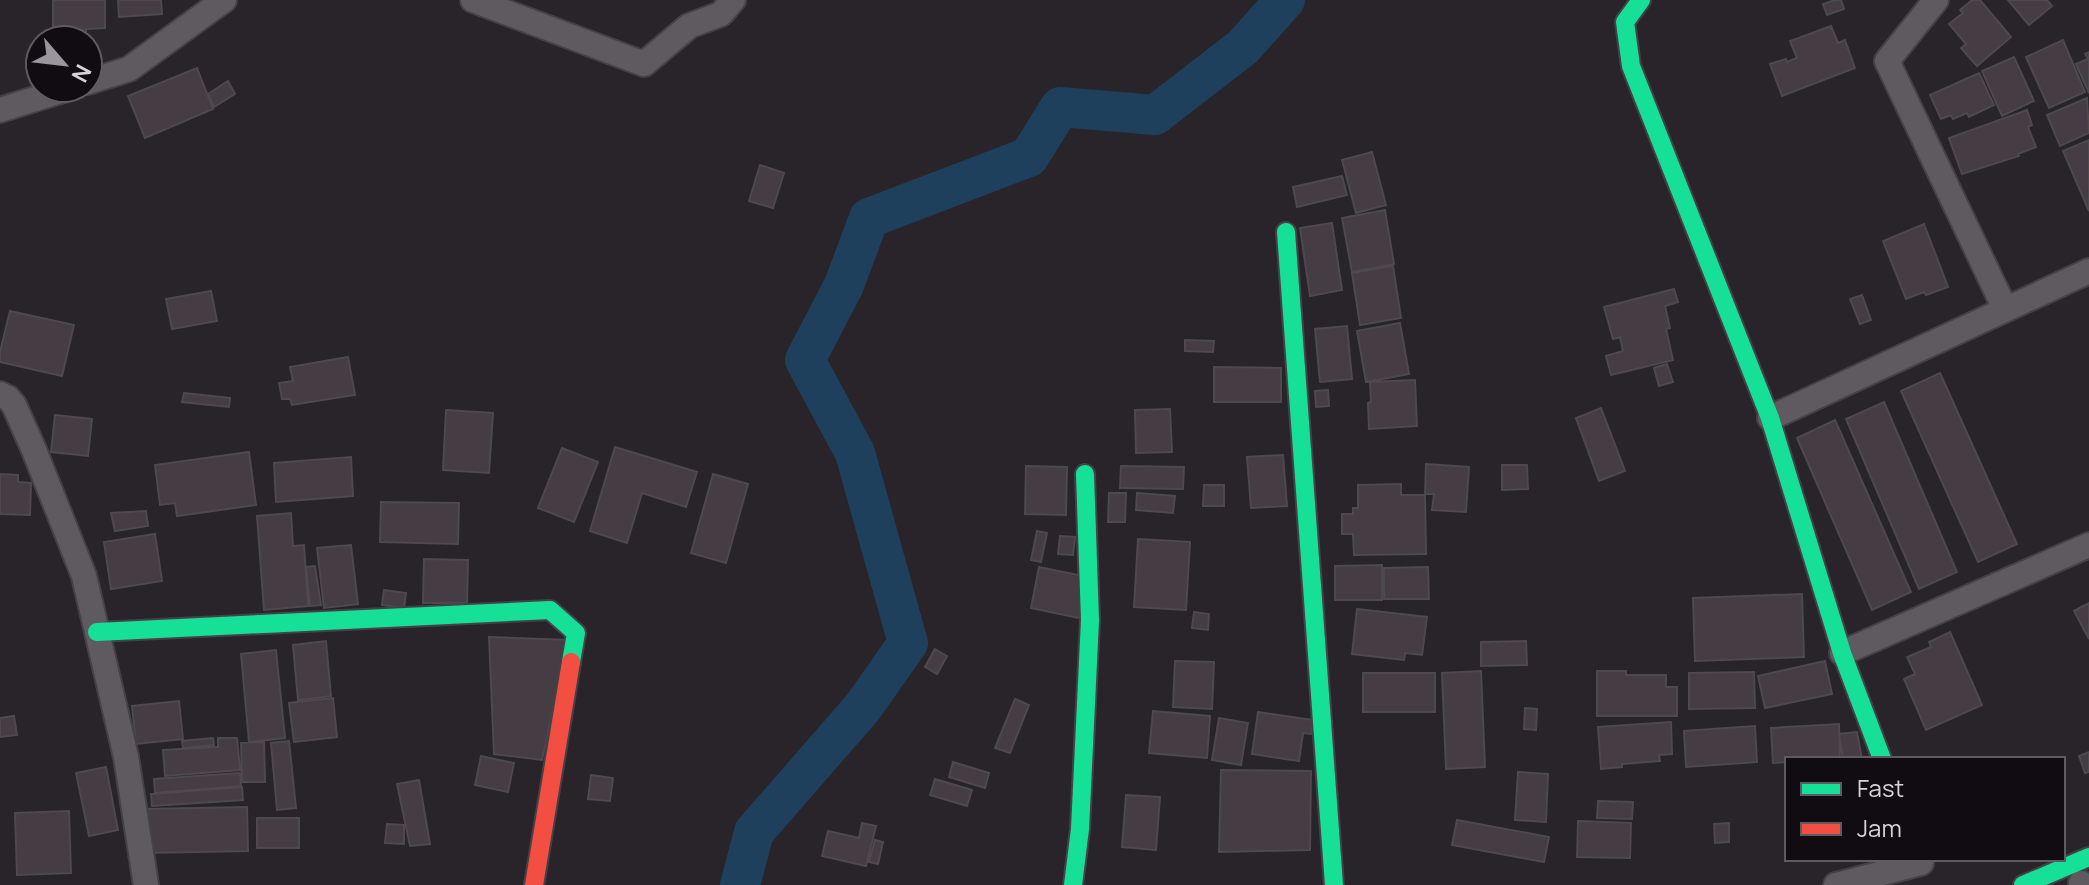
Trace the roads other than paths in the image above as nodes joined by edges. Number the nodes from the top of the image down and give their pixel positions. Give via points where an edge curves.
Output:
1 (224, 0) edge
2 (473, 0) edge
3 (733, 0) edge
4 (1641, 0) edge
5 (1936, 0) edge
6 (104, 77) edge
7 (24, 102) edge
8 (0, 110) edge
9 (1286, 232) dead end
10 (2089, 271) edge
11 (2005, 309) junction
12 (0, 394) edge
13 (1770, 418) junction
14 (1085, 474) dead end
15 (2089, 545) edge
16 (97, 632) junction
17 (1842, 653) junction
18 (1881, 757) edge
19 (2089, 857) edge
20 (1923, 869) edge
21 (146, 885) edge
22 (534, 885) edge
23 (1073, 885) edge
24 (1334, 885) edge
25 (1836, 885) edge
26 (2023, 885) edge

1 - 6 street via 129,69
2 - 3 street via 644,64 689,26 721,14
4 - 13 street via 1625,22 1631,66
5 - 11 street via 1887,61
7 - 8 street
9 - 24 street
10 - 11 street
11 - 13 street
12 - 16 street via 14,405 34,450 84,576
13 - 17 street
14 - 23 street via 1090,620
15 - 17 street
16 - 21 street via 126,757
16 - 22 street via 550,610 576,633
17 - 18 street
19 - 26 street
20 - 25 street

